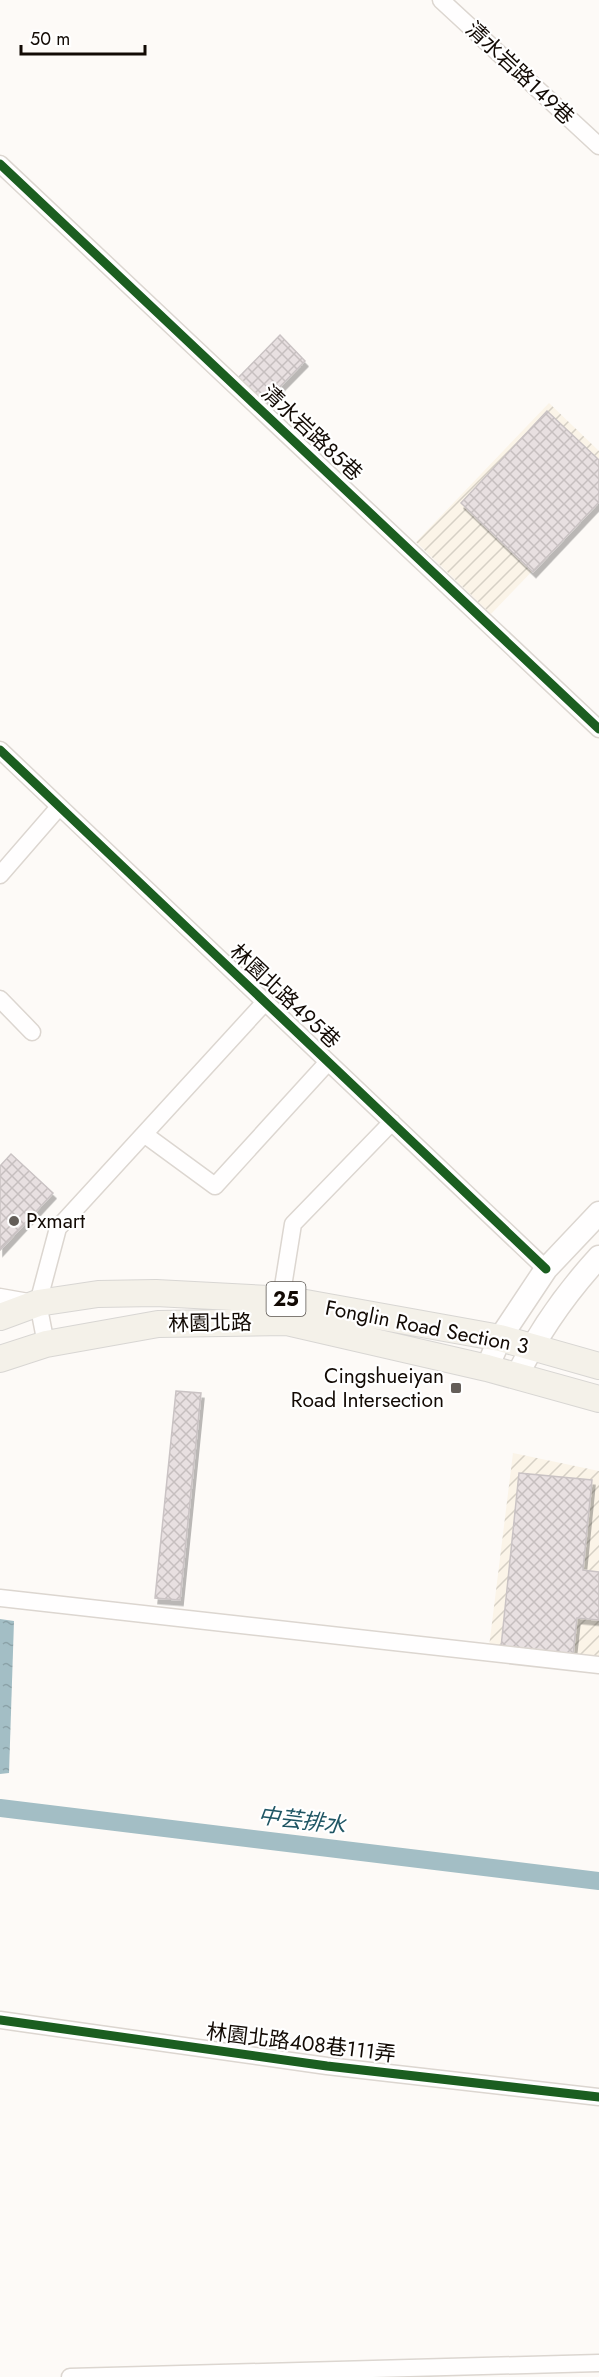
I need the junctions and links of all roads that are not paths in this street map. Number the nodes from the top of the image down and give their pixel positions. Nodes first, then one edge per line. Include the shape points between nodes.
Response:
1 (441, 0) edge
2 (599, 146) edge
3 (0, 164) edge
4 (599, 729) edge
5 (0, 750) edge
6 (59, 807) junction
7 (0, 875) edge
8 (0, 999) edge
9 (265, 1002) junction
10 (32, 1032) dead end
11 (328, 1062) junction
12 (392, 1122) junction
13 (144, 1134) junction
14 (599, 1213) edge
15 (599, 1257) edge
16 (546, 1269) junction
17 (0, 1297) edge
18 (281, 1299) junction
19 (38, 1303) junction
20 (0, 1317) edge
21 (500, 1338) junction
22 (46, 1344) junction
23 (531, 1347) junction
24 (0, 1359) edge
25 (599, 1366) edge
26 (487, 1368) junction
27 (517, 1376) junction
28 (599, 1399) edge
29 (0, 1598) edge
30 (599, 1665) edge
31 (0, 2020) edge
32 (599, 2097) edge
33 (599, 2363) edge
34 (70, 2377) edge

1 - 2 street, 清水岩路149巷
3 - 4 street, 清水岩路85巷
5 - 6 street, 林園北路495巷
6 - 7 street
6 - 9 street, 林園北路495巷
8 - 10 street
9 - 11 street, 林園北路495巷
9 - 13 street, 林園北路495巷
11 - 12 street, 林園北路495巷
11 - 13 street via 215,1186
12 - 16 street, 林園北路495巷
12 - 18 street via 293,1224
13 - 19 street, 林園北路495巷 via 58,1228
14 - 16 street
15 - 23 street via 570,1287
16 - 21 street
17 - 19 street
18 - 19 main road, Fonglin Road Section 3 / 25 via 145,1293 98,1294
18 - 21 main road, Fonglin Road Section 3 / 25
19 - 20 main road, 25
19 - 22 street
21 - 23 main road, Fonglin Road Section 3 / 25
21 - 26 street
22 - 24 main road, 25
22 - 26 main road, 林園北路 / 25 via 158,1324 287,1322
23 - 25 main road, Fonglin Road Section 3 / 25
23 - 27 street
26 - 27 main road, Fonglin Road Section 3 / 25
27 - 28 main road, Fonglin Road Section 3 / 25
29 - 30 street
31 - 32 street, 林園北路408巷111弄 via 327,2066
33 - 34 street

